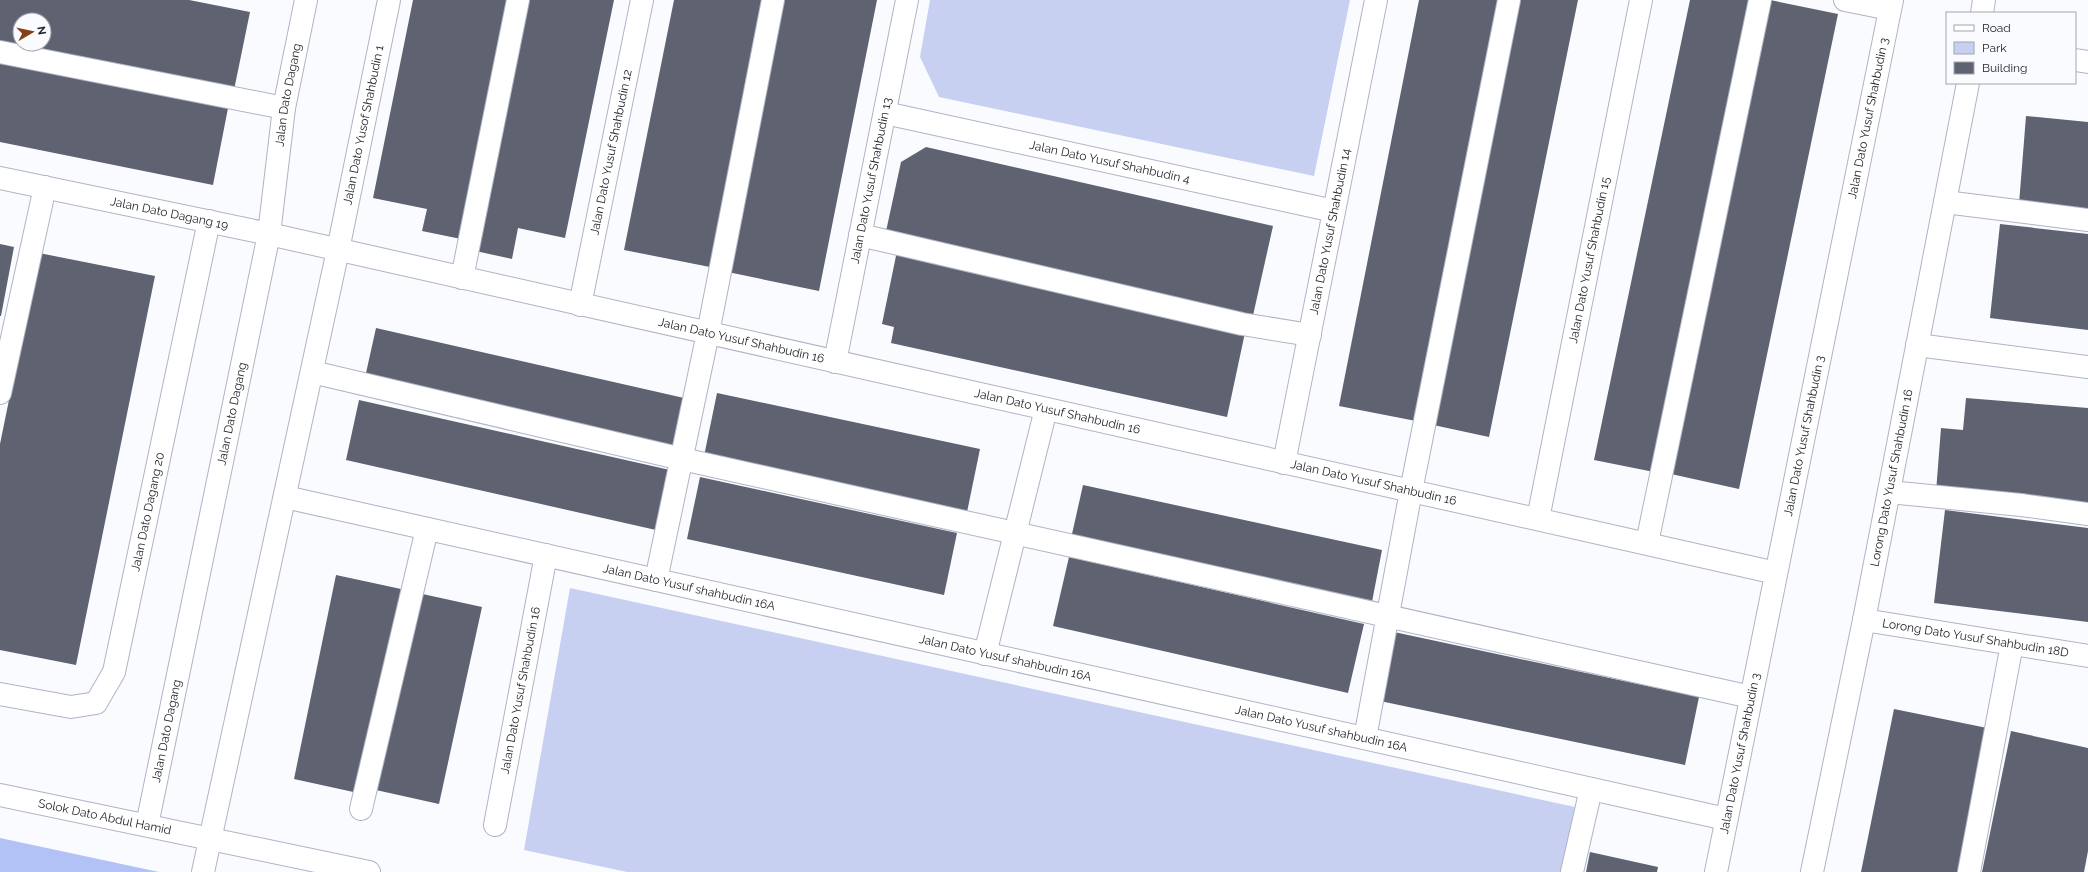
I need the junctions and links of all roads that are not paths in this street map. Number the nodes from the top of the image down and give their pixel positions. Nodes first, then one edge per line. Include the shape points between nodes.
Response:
1 (306, 0) edge
2 (389, 0) edge
3 (518, 0) edge
4 (642, 0) edge
5 (773, 0) edge
6 (907, 0) edge
7 (1376, 0) edge
8 (1509, 0) edge
9 (1641, 0) edge
10 (1760, 0) edge
11 (1845, 0) edge
12 (1984, 0) edge
13 (1891, 5) edge
14 (1982, 12) edge
15 (0, 52) edge
16 (2076, 60) edge
17 (2088, 62) edge
18 (1968, 84) edge
19 (284, 108) junction
20 (885, 112) junction
21 (0, 178) edge
22 (45, 187) junction
23 (1945, 202) junction
24 (1334, 211) junction
25 (2088, 220) edge
26 (209, 221) junction
27 (269, 234) junction
28 (860, 236) junction
29 (338, 250) junction
30 (462, 278) junction
31 (580, 305) junction
32 (708, 334) junction
33 (1310, 335) junction
34 (1917, 345) junction
35 (835, 362) junction
36 (2088, 367) edge
37 (312, 372) junction
38 (0, 393) edge
39 (1046, 409) junction
40 (682, 459) junction
41 (1284, 462) junction
42 (1411, 491) junction
43 (1889, 492) junction
44 (285, 497) junction
45 (2088, 514) edge
46 (1538, 519) junction
47 (427, 529) junction
48 (1015, 534) junction
49 (1647, 544) junction
50 (546, 555) junction
51 (1776, 573) junction
52 (656, 580) junction
53 (1388, 616) junction
54 (1864, 620) junction
55 (2012, 644) junction
56 (985, 654) junction
57 (2088, 656) edge
58 (0, 694) edge
59 (1751, 697) junction
60 (1365, 738) junction
61 (1591, 789) junction
62 (0, 794) edge
63 (361, 808) dead end
64 (1726, 819) junction
65 (148, 825) junction
66 (495, 825) dead end
67 (210, 839) junction
68 (203, 872) edge
69 (369, 872) edge
70 (1572, 872) edge
71 (1716, 872) edge
72 (1812, 872) edge
73 (1969, 872) edge

1 - 19 street, Jalan Dato Dagang
2 - 29 street, Jalan Dato Yusof Shahbudin 1
3 - 30 street
4 - 31 street, Jalan Dato Yusuf Shahbudin 12
5 - 32 street
6 - 20 street, Jalan Dato Yusuf Shahbudin 13
7 - 24 street, Jalan Dato Yusuf Shahbudin 14
8 - 42 street
9 - 46 street, Jalan Dato Yusuf Shahbudin 15
10 - 49 street
11 - 13 street
12 - 14 street
13 - 51 street, Jalan Dato Yusuf Shahbudin 3
15 - 19 street
16 - 17 street
18 - 23 street, Lorong Dato Yusuf Shahbudin 16
19 - 27 street, Jalan Dato Dagang
20 - 24 street, Jalan Dato Yusuf Shahbudin 4
20 - 28 street, Jalan Dato Yusuf Shahbudin 13
21 - 22 street, Jalan Dato Dagang 19
22 - 26 street, Jalan Dato Dagang 19
22 - 38 street
23 - 25 street
23 - 34 street, Lorong Dato Yusuf Shahbudin 16
24 - 33 street, Jalan Dato Yusuf Shahbudin 14
26 - 27 street, Jalan Dato Dagang 19
26 - 58 street, Jalan Dato Dagang 20 via 114,672 96,703 71,707
27 - 29 street, Jalan Dato Dagang 19
27 - 65 street, Jalan Dato Dagang
28 - 33 street via 1242,324
28 - 35 street, Jalan Dato Yusuf Shahbudin 13
29 - 30 street, Jalan Dato Yusuf Shahbudin 16
29 - 37 street, Jalan Dato Yusof Shahbudin 1
30 - 31 street, Jalan Dato Yusuf Shahbudin 16
31 - 32 street, Jalan Dato Yusuf Shahbudin 16
32 - 35 street, Jalan Dato Yusuf Shahbudin 16
32 - 40 street
33 - 41 street, Jalan Dato Yusuf Shahbudin 14
34 - 36 street
34 - 43 street, Lorong Dato Yusuf Shahbudin 16
35 - 39 street, Jalan Dato Yusuf Shahbudin 16
37 - 40 street
37 - 44 street, Jalan Dato Yusof Shahbudin 1
39 - 41 street, Jalan Dato Yusuf Shahbudin 16
39 - 48 street
40 - 48 street
40 - 52 street
41 - 42 street, Jalan Dato Yusuf Shahbudin 16
42 - 46 street, Jalan Dato Yusuf Shahbudin 16
42 - 53 street
43 - 45 street
43 - 54 street, Lorong Dato Yusuf Shahbudin 16
44 - 47 street, Jalan Dato Yusuf shahbudin 16A
44 - 67 street, Jalan Dato Yusof Shahbudin 1
46 - 49 street, Jalan Dato Yusuf Shahbudin 16
47 - 50 street, Jalan Dato Yusuf shahbudin 16A
47 - 63 street
48 - 53 street
48 - 56 street
49 - 51 street, Jalan Dato Yusuf Shahbudin 16
50 - 52 street, Jalan Dato Yusuf shahbudin 16A
50 - 66 street, Jalan Dato Yusuf Shahbudin 16
51 - 59 street, Jalan Dato Yusuf Shahbudin 3
52 - 56 street, Jalan Dato Yusuf shahbudin 16A
53 - 59 street
53 - 60 street
54 - 55 street, Lorong Dato Yusuf Shahbudin 18D
54 - 72 street, Lorong Dato Yusuf Shahbudin 16
55 - 57 street, Lorong Dato Yusuf Shahbudin 18D
55 - 73 street
56 - 60 street, Jalan Dato Yusuf shahbudin 16A
59 - 64 street, Jalan Dato Yusuf Shahbudin 3
60 - 61 street, Jalan Dato Yusuf shahbudin 16A
61 - 64 street, Jalan Dato Yusuf shahbudin 16A
61 - 70 street
62 - 65 street, Solok Dato Abdul Hamid
64 - 71 street, Jalan Dato Yusuf Shahbudin 3
65 - 67 street, Solok Dato Abdul Hamid
67 - 68 street, Jalan Dato Yusof Shahbudin 1
67 - 69 street, Solok Dato Abdul Hamid

